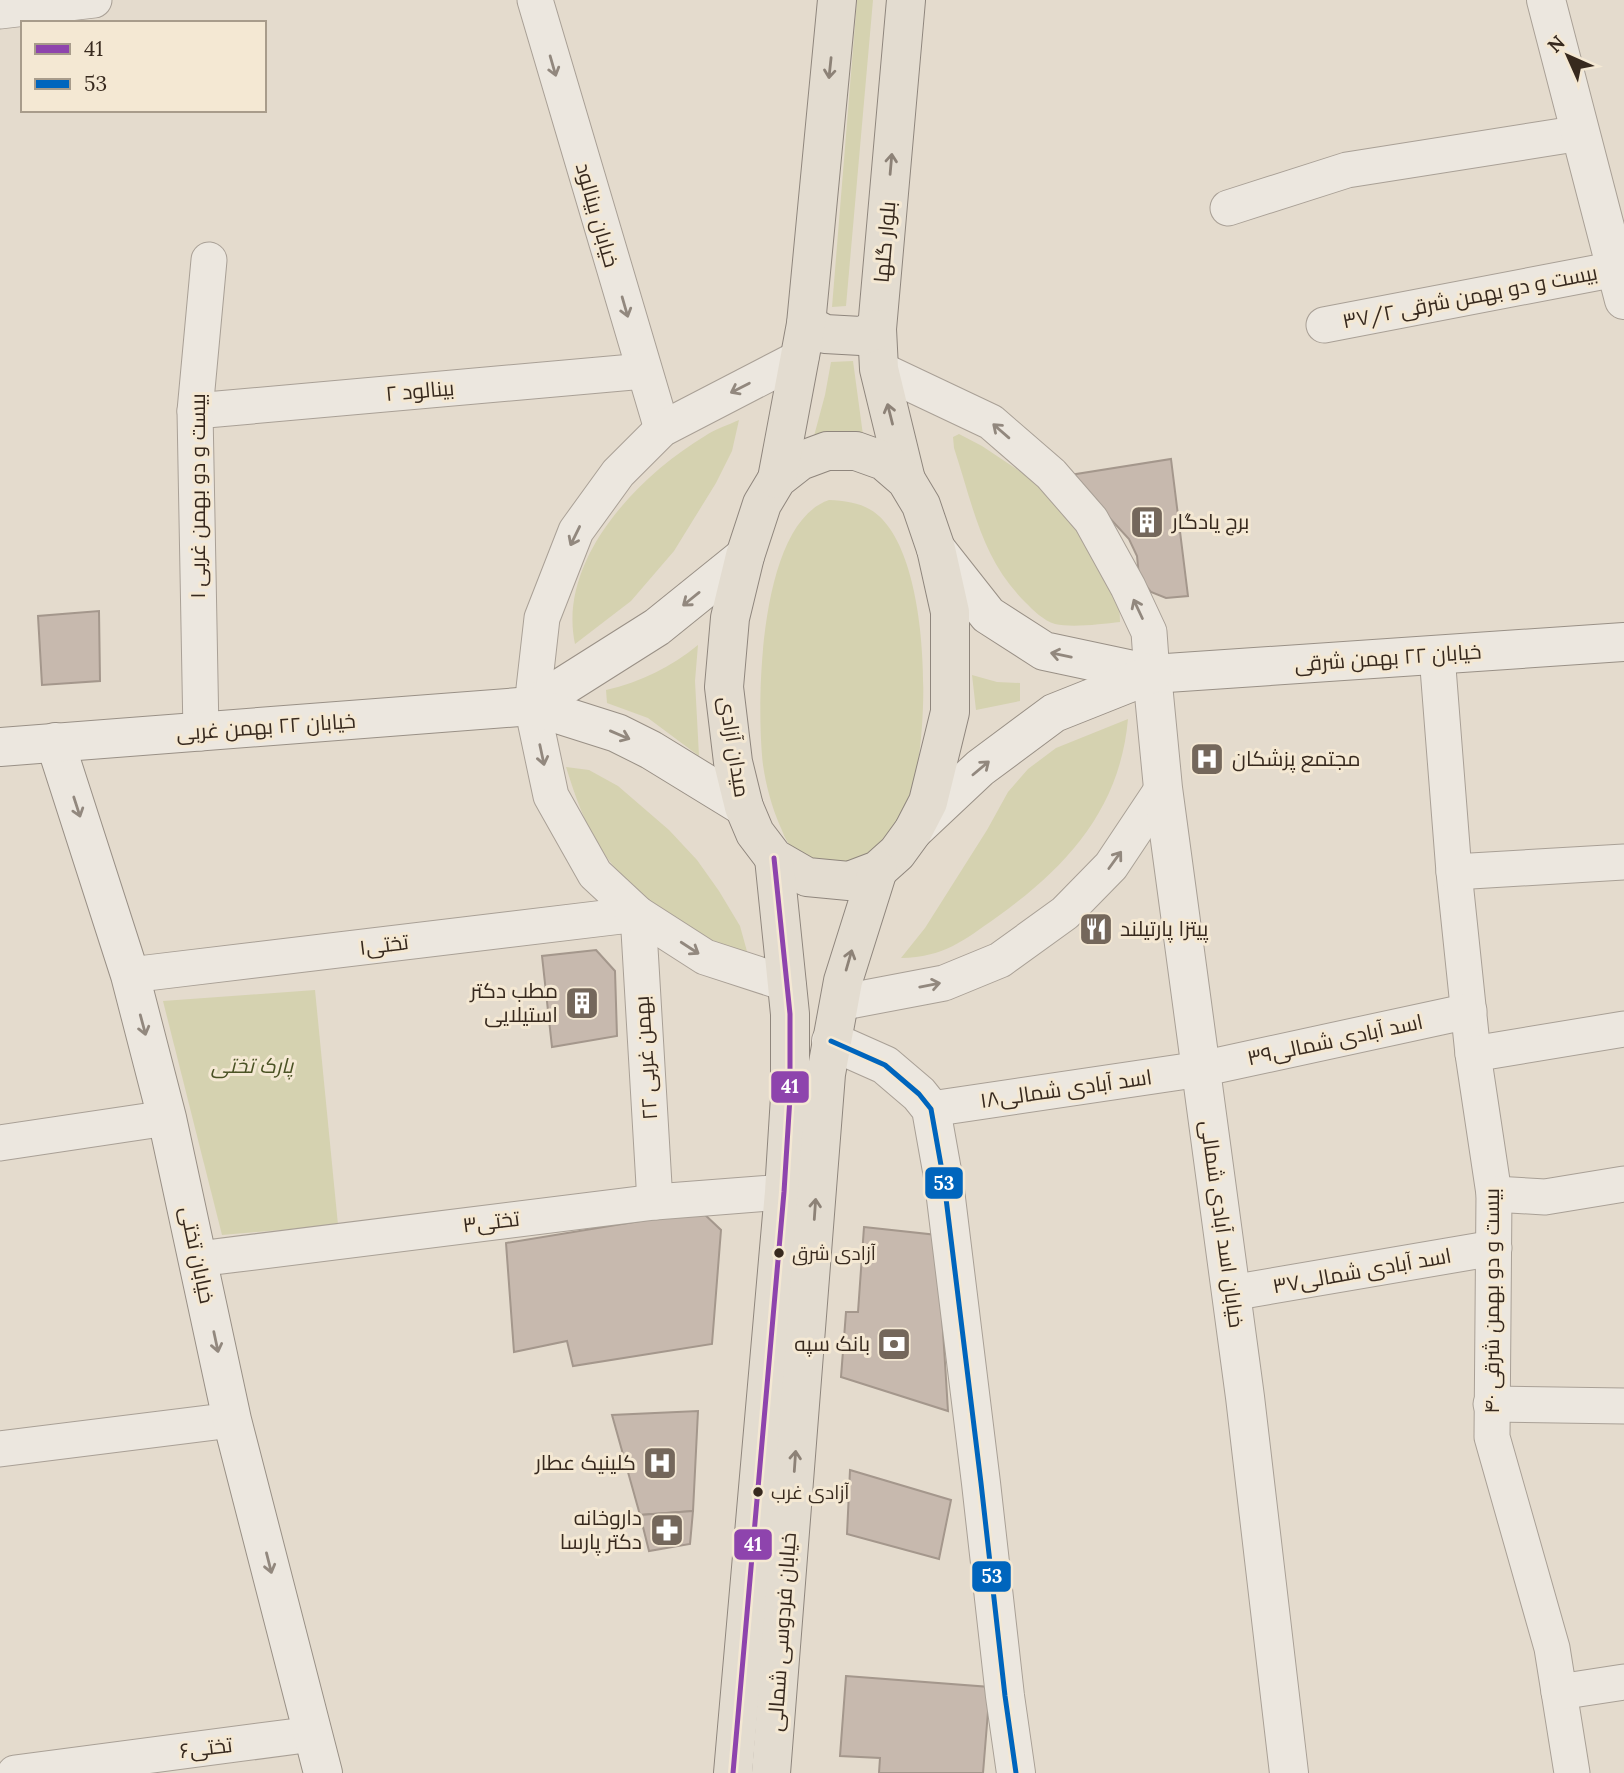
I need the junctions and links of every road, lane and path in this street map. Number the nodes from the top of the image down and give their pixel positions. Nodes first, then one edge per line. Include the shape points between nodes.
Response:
1 (94, 0) edge
2 (536, 0) edge
3 (837, 0) edge
4 (906, 0) edge
5 (1546, 0) edge
6 (0, 11) edge
7 (1581, 133) junction
8 (1228, 208) dead end
9 (209, 260) dead end
10 (1620, 284) edge
11 (1324, 325) dead end
12 (877, 329) junction
13 (803, 341) junction
14 (879, 369) junction
15 (644, 371) junction
16 (195, 411) junction
17 (662, 429) junction
18 (777, 479) junction
19 (906, 480) junction
20 (936, 549) junction
21 (744, 556) junction
22 (1624, 642) edge
23 (1437, 655) junction
24 (1152, 674) junction
25 (532, 706) junction
26 (201, 733) junction
27 (55, 743) junction
28 (0, 747) edge
29 (1163, 788) junction
30 (744, 807) junction
31 (913, 831) junction
32 (774, 858) junction
33 (1624, 862) edge
34 (878, 870) junction
35 (1454, 873) junction
36 (638, 914) junction
37 (130, 975) junction
38 (788, 984) junction
39 (839, 1003) junction
40 (1469, 1011) junction
41 (1624, 1029) edge
42 (831, 1041) junction
43 (1473, 1054) junction
44 (1201, 1069) junction
45 (931, 1109) junction
46 (167, 1118) junction
47 (0, 1143) edge
48 (1624, 1184) edge
49 (784, 1192) junction
50 (1494, 1194) junction
51 (655, 1202) junction
52 (1494, 1248) junction
53 (198, 1259) junction
54 (1231, 1293) junction
55 (1491, 1404) junction
56 (1624, 1406) edge
57 (232, 1420) junction
58 (15, 1447) edge
59 (1624, 1682) edge
60 (1559, 1692) junction
61 (313, 1734) junction
62 (15, 1773) edge
63 (323, 1773) edge
64 (733, 1773) edge
65 (771, 1773) edge
66 (1016, 1773) edge
67 (1289, 1773) edge
68 (1572, 1773) edge

1 - 6 street
2 -> 15 street, خیابان بینالود
3 -> 13 main road
12 -> 4 main road, بلوار گلها
5 - 7 main road
7 - 8 street via 1347,170
7 - 10 main road
9 - 16 street, بیست و دو بهمن غربی ۱
10 - 11 street, بیست و دو بهمن شرقی ۳۷/۲
12 - 13 main road via 861,336 825,334
12 - 14 main road, بلوار گلها
13 -> 17 street
13 - 18 main road
19 -> 14 main road, بلوار گلها
24 -> 14 street via 1150,632 1128,587 1091,520 1051,474 991,422
15 - 16 street, بینالود ۲
15 - 17 street, خیابان بینالود
16 - 26 street, بیست و دو بهمن غربی ۱
17 -> 25 street via 618,473 576,531 542,618
18 - 19 main road, میدان آزادی via 800,461 827,451 856,451 884,461
18 - 21 main road, میدان آزادی via 762,504
19 - 20 main road, میدان آزادی via 921,505
24 -> 20 main road, خیابان ۲۲ بهمن شرقی via 1044,651 988,615
20 - 31 main road, میدان آزادی via 950,612 950,712 928,802
21 -> 25 main road, خیابان ۲۲ بهمن غربی via 657,627
21 - 30 main road, میدان آزادی via 730,618 724,687
22 - 23 main road, خیابان ۲۲ بهمن شرقی
23 - 24 main road, خیابان ۲۲ بهمن شرقی
23 - 35 street, بیست و دو بهمن شرقی ۴۰
24 - 29 main road, خیابان اسد آبادی شمالی
31 -> 24 main road, خیابان ۲۲ بهمن شرقی via 980,768 1054,713
25 - 26 main road, خیابان ۲۲ بهمن غربی
25 -> 30 main road, خیابان ۲۲ بهمن غربی via 617,733
25 -> 36 street via 551,796 595,874
26 - 27 main road, خیابان ۲۲ بهمن غربی
27 - 28 main road, خیابان ۲۲ بهمن غربی
27 -> 37 main road, خیابان تختی
39 -> 29 street via 944,983 1000,960 1065,913 1111,866
29 - 44 main road, خیابان اسد آبادی شمالی
30 - 32 main road, میدان آزادی via 755,833
31 - 34 main road, میدان آزادی
32 - 34 main road, میدان آزادی via 807,877 849,881
32 - 38 main road, خیابان فردوسی شمالی
33 - 35 street
39 -> 34 main road, خیابان فردوسی شمالی
35 - 40 street, بیست و دو بهمن شرقی ۴۰
36 - 37 street, تختی۱
36 -> 38 street via 705,957
36 - 51 street, ۲۲ بهمن غربی
37 -> 46 main road, خیابان تختی
38 - 49 main road, خیابان فردوسی شمالی via 790,1097
39 - 42 main road, خیابان فردوسی شمالی
40 - 43 street, بیست و دو بهمن شرقی ۴۰
40 - 44 street, اسد آبادی شمالی۳۹
41 - 43 street
42 - 45 main road via 885,1065
65 -> 42 main road, خیابان فردوسی شمالی
43 - 50 street, بیست و دو بهمن شرقی ۴۰
44 - 45 street, اسد آبادی شمالی۱۸
44 - 54 main road, خیابان اسد آبادی شمالی
45 - 66 main road via 944,1182
46 - 47 street
46 - 53 main road, خیابان تختی
48 - 50 street via 1545,1197
49 - 51 street, تختی۳
49 - 64 main road, خیابان فردوسی شمالی
50 - 52 street, بیست و دو بهمن شرقی ۴۰
51 - 53 street, تختی۳
52 - 54 street, اسد آبادی شمالی۳۷
52 - 55 street, بیست و دو بهمن شرقی ۴۰
53 -> 57 main road, خیابان تختی
54 - 67 main road, خیابان اسد آبادی شمالی
55 - 56 street
55 - 60 street, بیست و دو بهمن شرقی ۴۰ via 1492,1437 1552,1648
57 - 58 street
57 -> 61 main road, خیابان تختی
59 - 60 street
60 - 68 street, بیست و دو بهمن شرقی ۴۰
61 - 62 street, تختی۶
61 - 63 main road, خیابان تختی

